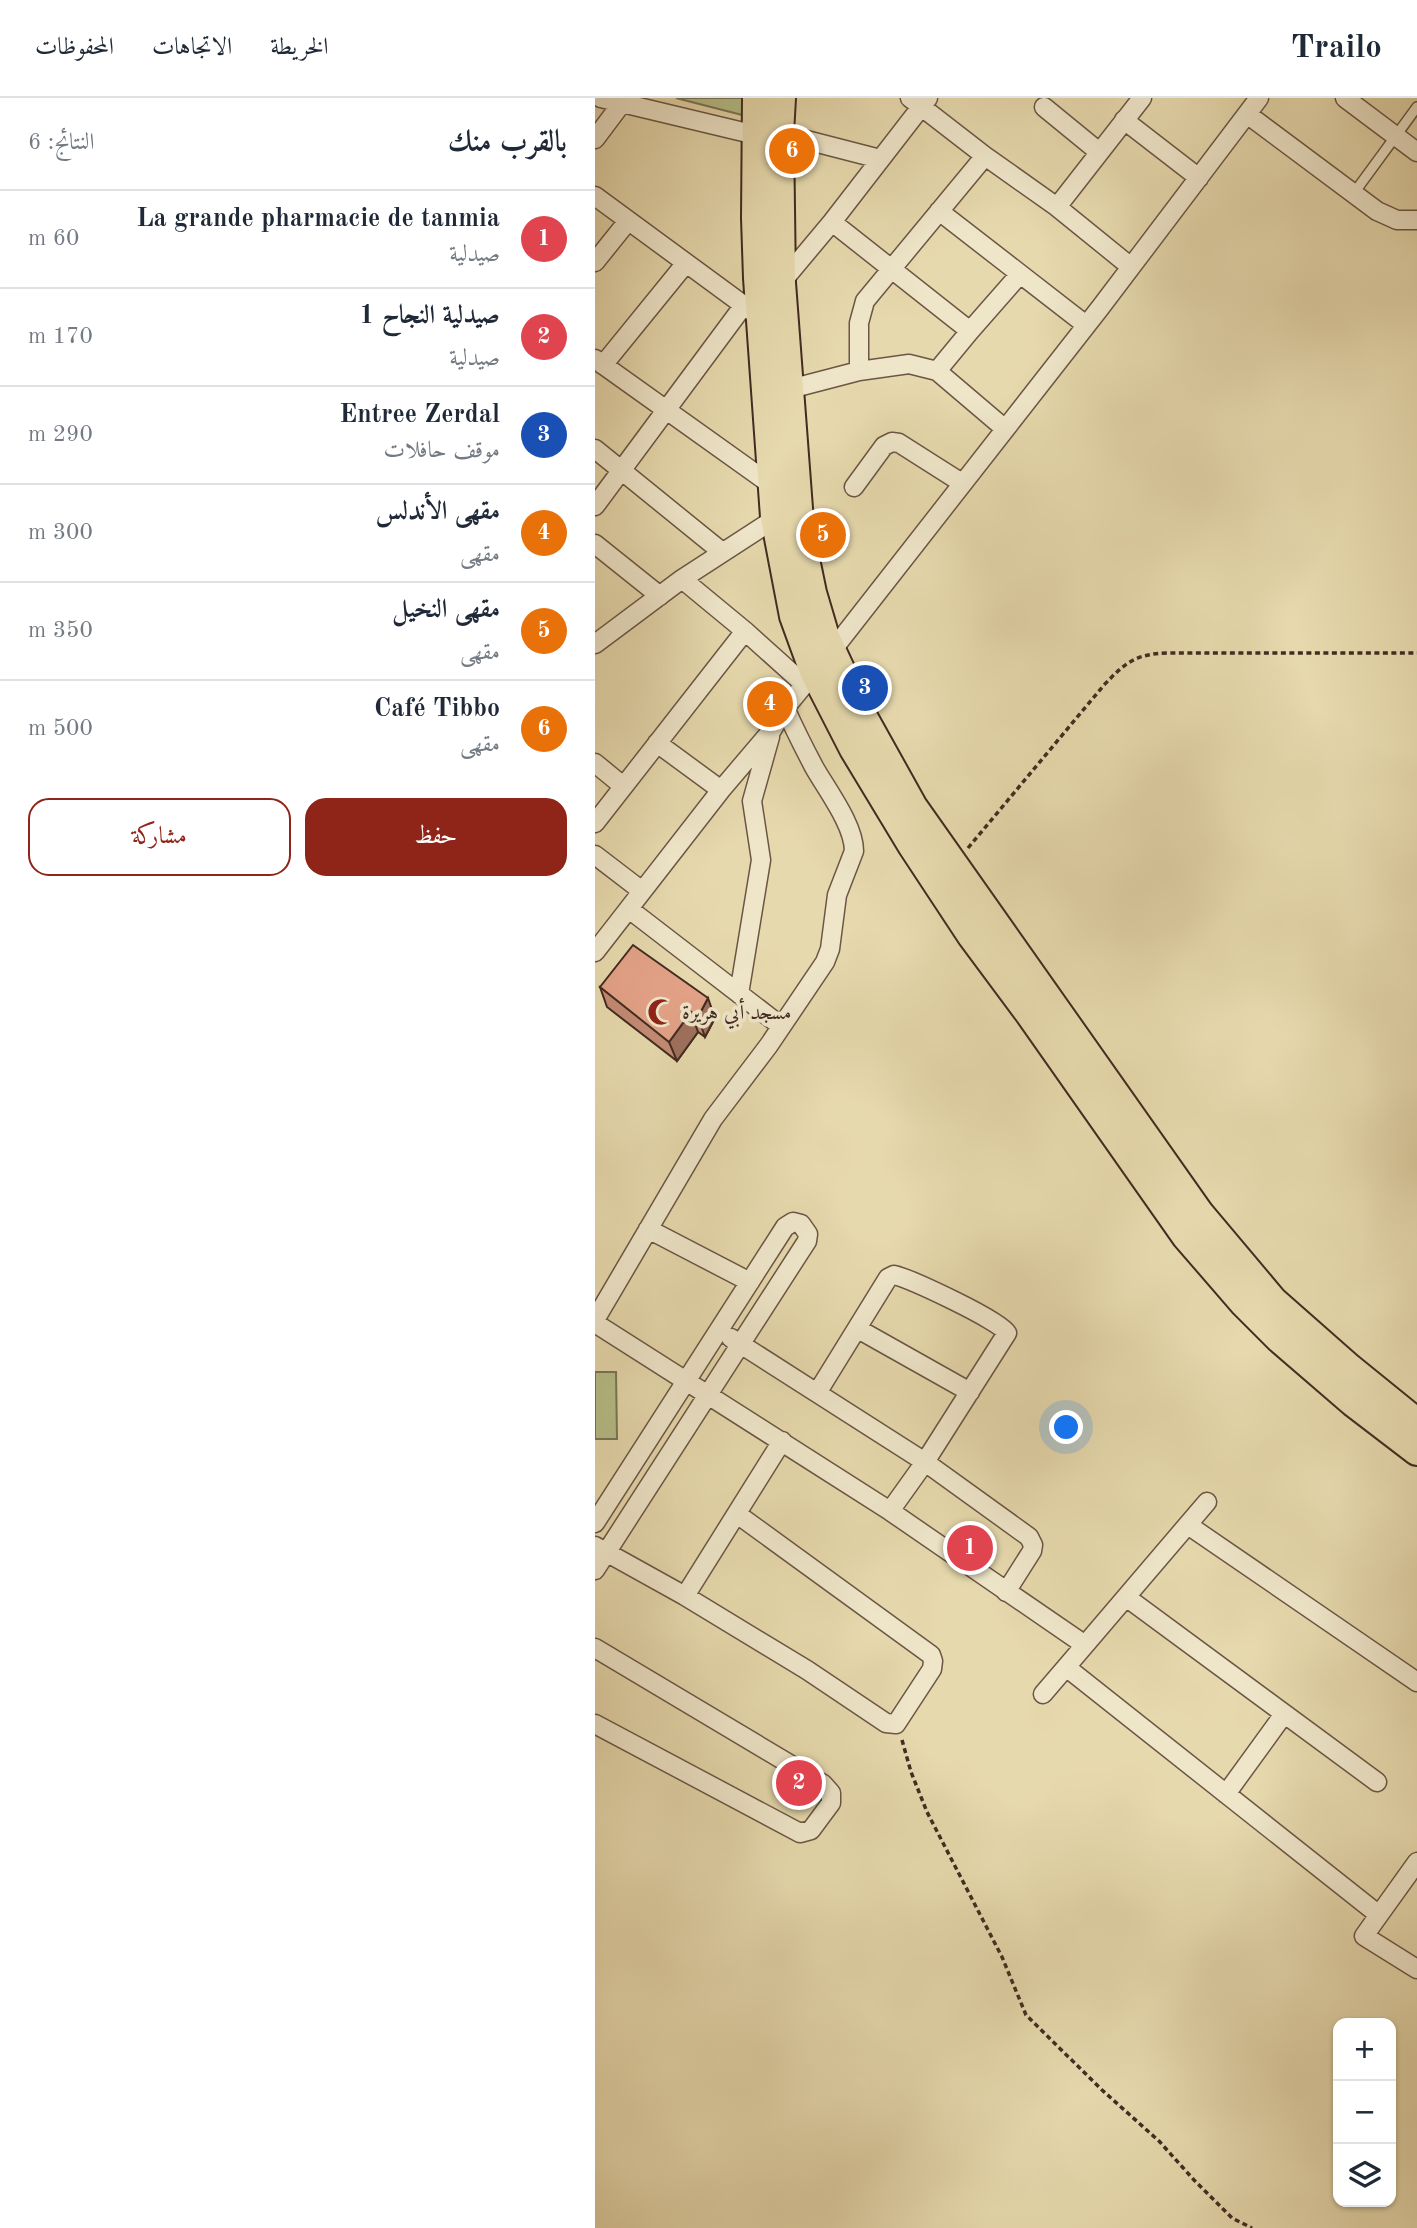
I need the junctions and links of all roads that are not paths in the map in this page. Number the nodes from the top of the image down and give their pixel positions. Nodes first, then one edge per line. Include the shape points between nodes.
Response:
1 (601, 98) edge
2 (757, 98) edge
3 (781, 98) edge
4 (1142, 98) edge
5 (1259, 98) edge
6 (1345, 98) edge
7 (920, 101) edge
8 (1042, 101) edge
9 (622, 103) junction
10 (1417, 107) edge
11 (1247, 114) junction
12 (1124, 120) junction
13 (767, 134) junction
14 (1395, 137) junction
15 (595, 139) edge
16 (1099, 152) junction
17 (1417, 152) edge
18 (985, 156) junction
19 (880, 159) junction
20 (1199, 178) junction
21 (1354, 193) junction
22 (595, 196) edge
23 (1056, 207) junction
24 (939, 211) junction
25 (1417, 220) edge
26 (628, 221) junction
27 (832, 222) junction
28 (595, 262) edge
29 (686, 263) junction
30 (1131, 267) junction
31 (891, 270) junction
32 (1020, 274) junction
33 (781, 283) junction
34 (752, 311) junction
35 (1086, 325) junction
36 (969, 331) junction
37 (599, 362) edge
38 (859, 370) junction
39 (937, 371) junction
40 (790, 389) junction
41 (666, 411) junction
42 (1005, 428) junction
43 (595, 449) edge
44 (622, 471) junction
45 (962, 483) junction
46 (773, 486) junction
47 (854, 487) dead end
48 (595, 506) edge
49 (786, 512) junction
50 (595, 544) edge
51 (722, 552) junction
52 (682, 579) junction
53 (660, 596) junction
54 (745, 631) junction
55 (595, 643) edge
56 (816, 669) junction
57 (785, 708) junction
58 (772, 730) junction
59 (657, 743) junction
60 (595, 763) edge
61 (623, 786) junction
62 (721, 790) junction
63 (595, 823) edge
64 (595, 855) edge
65 (642, 891) junction
66 (629, 908) junction
67 (596, 950) edge
68 (739, 994) junction
69 (781, 1026) junction
70 (648, 1229) junction
71 (750, 1282) junction
72 (595, 1322) edge
73 (858, 1329) junction
74 (719, 1331) junction
75 (740, 1343) junction
76 (687, 1382) junction
77 (970, 1392) junction
78 (817, 1393) junction
79 (708, 1395) junction
80 (1417, 1423) edge
81 (782, 1441) junction
82 (1417, 1451) edge
83 (925, 1462) junction
84 (1207, 1502) dead end
85 (890, 1511) junction
86 (737, 1514) junction
87 (595, 1523) edge
88 (1188, 1525) junction
89 (601, 1550) edge
90 (595, 1570) edge
91 (1006, 1592) junction
92 (685, 1596) junction
93 (1126, 1597) junction
94 (1085, 1645) junction
95 (595, 1648) edge
96 (1066, 1667) junction
97 (1417, 1682) edge
98 (1043, 1694) dead end
99 (1284, 1714) junction
100 (595, 1724) edge
101 (1377, 1782) dead end
102 (1226, 1794) junction
103 (1417, 1862) edge
104 (1379, 1915) junction
105 (1417, 1969) edge

1 - 9 street
2 - 13 highway
3 - 13 highway
4 - 12 street
5 - 11 street
6 - 14 street
7 - 18 street
7 - 19 street
8 - 16 street
9 - 13 street
9 - 15 street
10 - 14 lane
11 - 20 street
11 - 21 street
12 - 16 street
12 - 20 street
13 - 19 street
13 - 33 highway
13 - 34 highway via 756,218
14 - 17 street
14 - 21 lane
16 - 23 street
18 - 23 street
18 - 24 street
19 - 27 street
20 - 30 street
21 - 25 street via 1386,216
22 - 26 street
23 - 30 street
24 - 31 street
24 - 32 street
26 - 28 street
26 - 29 street
27 - 31 street
27 - 33 street
29 - 34 street
29 - 37 street
30 - 35 street
31 - 36 street
31 - 38 street via 862,307
32 - 35 street
32 - 36 street
33 - 40 highway
34 - 41 street
34 - 46 highway
35 - 42 street
36 - 39 street
37 - 41 street
38 - 39 street via 909,364
38 - 40 street
39 - 42 street
40 - 49 highway
41 - 44 street
41 - 46 street
42 - 45 street
43 - 44 street
44 - 48 street
44 - 51 street
45 - 47 street via 892,442 884,446
45 - 56 street
46 - 49 highway
49 - 51 street
49 - 56 highway via 795,616
50 - 53 street
51 - 52 street
52 - 53 street
52 - 54 street
53 - 55 street
54 - 56 street
54 - 59 street
56 - 57 street
56 - 80 highway via 882,754 913,807 1199,1213 1249,1275 1300,1326
56 - 82 highway via 860,761 912,845 1186,1236 1280,1339
57 - 58 street
57 - 69 street via 850,829 854,851 837,895 825,961
58 - 62 street
58 - 68 street via 752,801 761,860
59 - 61 street
59 - 62 street
60 - 61 street
61 - 63 street
62 - 65 street
64 - 65 street
65 - 66 street
66 - 67 street
66 - 68 street
68 - 69 street
69 - 70 street via 713,1119
70 - 71 street
70 - 72 street
71 - 74 street
71 - 75 street via 787,1224 805,1227 807,1241
72 - 76 street
73 - 77 street
73 - 77 street via 894,1275 1001,1325 1007,1335
73 - 78 street
74 - 75 street
74 - 76 street
75 - 78 street
75 - 79 street
76 - 79 street
76 - 87 street
77 - 83 street
78 - 83 street
79 - 81 street
79 - 89 street
81 - 85 street
81 - 86 street
83 - 85 street
83 - 91 street via 1032,1542 1032,1551
84 - 88 street
85 - 91 street
86 - 92 street
86 - 92 street via 931,1655 932,1669 901,1720 887,1723
88 - 93 street
88 - 97 street
89 - 90 street
89 - 92 street
91 - 94 street
93 - 94 street
93 - 99 street
94 - 96 street
95 - 100 street via 823,1784 831,1793 831,1803 811,1830 800,1833
96 - 98 street
96 - 102 street
99 - 101 street
99 - 102 street
102 - 104 street
103 - 104 street
104 - 105 street via 1364,1936

